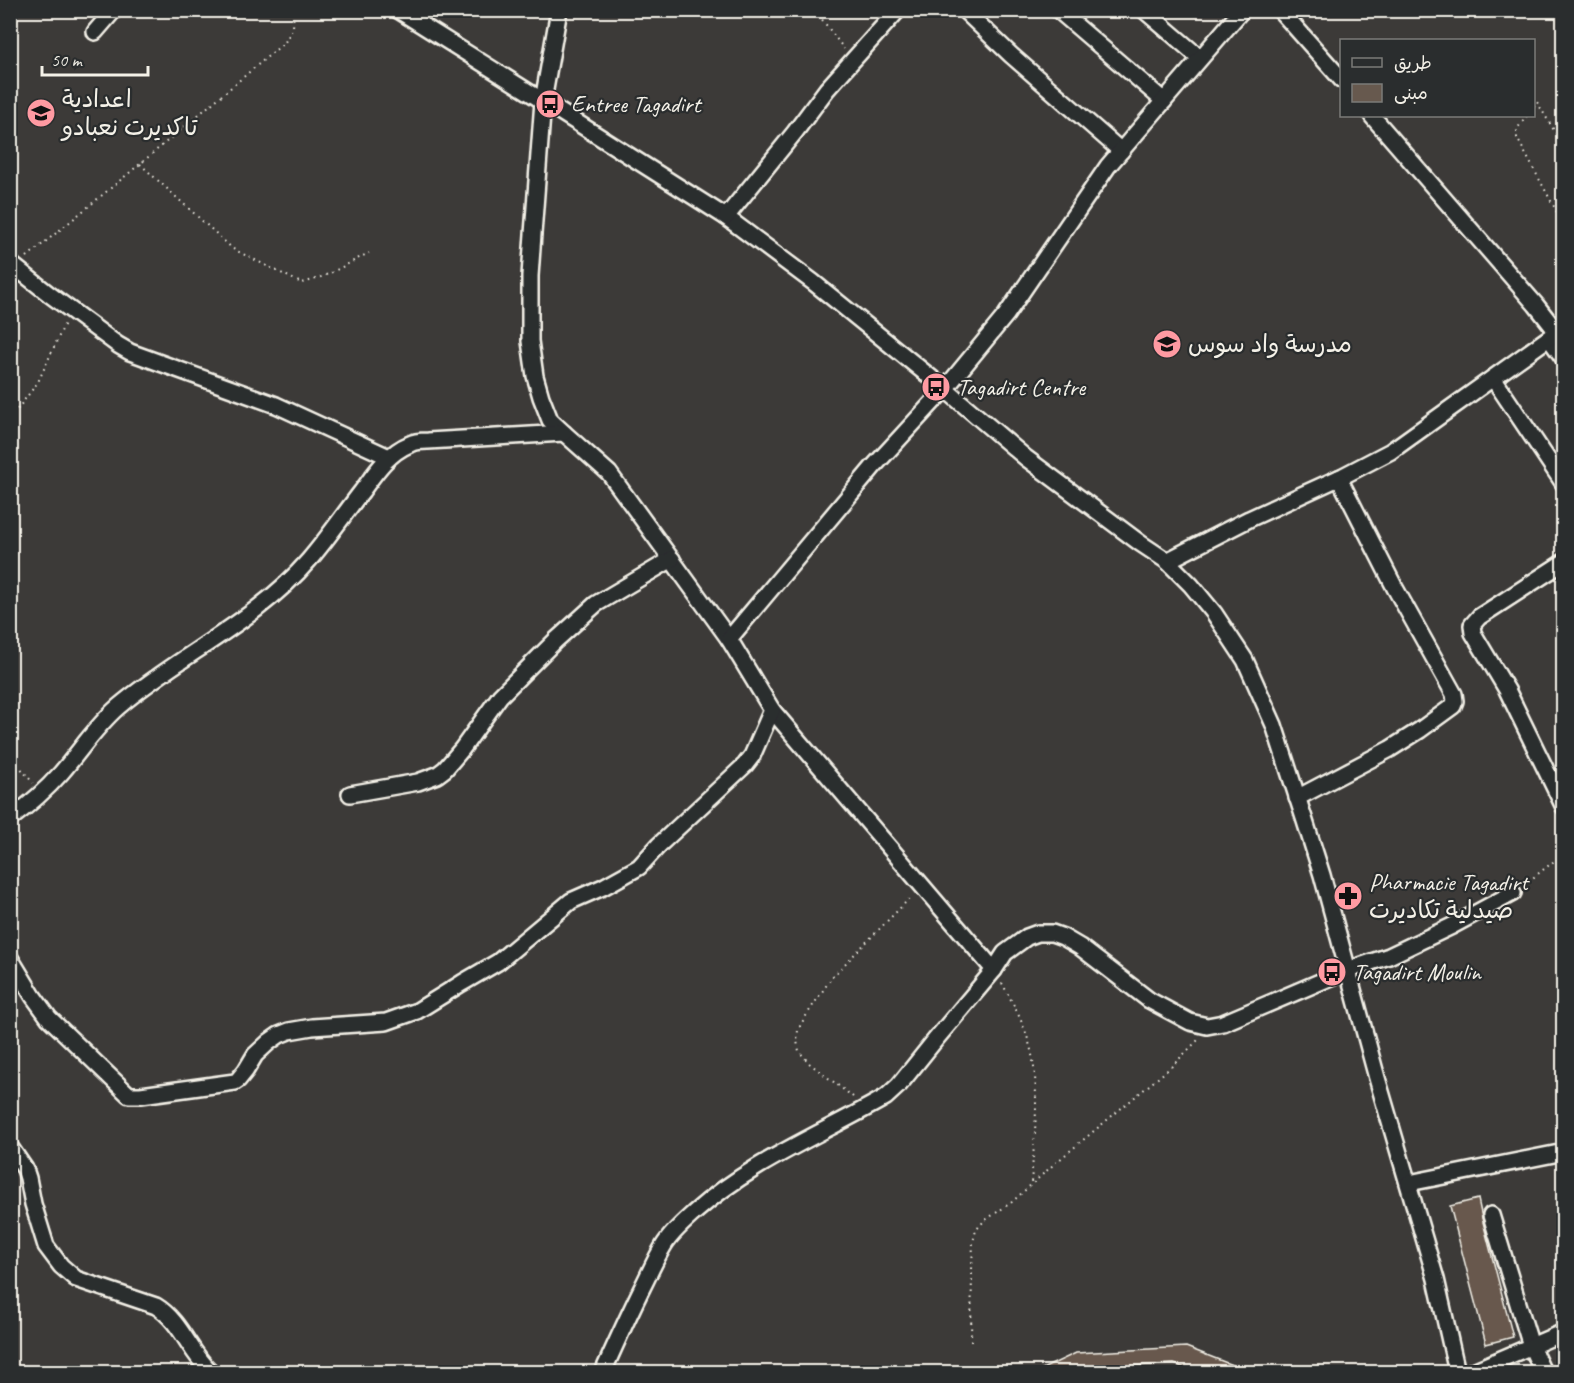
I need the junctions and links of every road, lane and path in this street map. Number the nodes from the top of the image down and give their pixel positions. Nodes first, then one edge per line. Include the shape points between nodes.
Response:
1 (114, 10) edge
2 (294, 10) edge
3 (398, 10) edge
4 (559, 10) edge
5 (814, 10) edge
6 (898, 10) edge
7 (964, 10) edge
8 (1058, 10) edge
9 (1144, 10) edge
10 (1242, 10) edge
11 (1280, 10) edge
12 (95, 32) dead end
13 (1200, 58) junction
14 (852, 61) junction
15 (1340, 79) edge
16 (543, 101) junction
17 (1164, 101) junction
18 (1535, 104) edge
19 (1373, 117) edge
20 (1526, 117) edge
21 (1563, 147) edge
22 (1121, 151) junction
23 (140, 164) junction
24 (726, 217) junction
25 (1563, 225) edge
26 (369, 253) dead end
27 (13, 264) edge
28 (70, 310) junction
29 (1549, 338) junction
30 (1563, 359) edge
31 (1493, 378) junction
32 (945, 389) junction
33 (10, 419) edge
34 (564, 433) junction
35 (389, 457) junction
36 (1561, 475) edge
37 (1339, 478) junction
38 (672, 559) junction
39 (1167, 561) junction
40 (1563, 562) edge
41 (729, 639) junction
42 (772, 710) junction
43 (10, 755) edge
44 (41, 793) junction
45 (350, 794) dead end
46 (1297, 798) junction
47 (1563, 807) edge
48 (10, 819) edge
49 (1563, 852) edge
50 (923, 885) junction
51 (1513, 893) joint
52 (10, 958) edge
53 (994, 970) junction
54 (1348, 970) junction
55 (1207, 1026) junction
56 (868, 1108) junction
57 (10, 1147) edge
58 (1563, 1152) edge
59 (1408, 1183) junction
60 (1031, 1184) junction
61 (1491, 1215) dead end
62 (1563, 1332) edge
63 (971, 1341) dead end
64 (1531, 1346) junction
65 (211, 1372) edge
66 (603, 1372) edge
67 (1457, 1372) edge
68 (1471, 1372) edge
69 (1544, 1372) edge

1 - 12 street
2 - 23 path via 293,28 285,42
3 - 16 street
4 - 16 street
5 - 14 path
6 - 14 street
7 - 22 street
8 - 17 street
9 - 13 street
10 - 13 street
11 - 15 street
13 - 17 street
14 - 24 street
16 - 24 street
16 - 34 street via 530,276 530,341 541,397 550,420
17 - 22 street
18 - 21 path via 1537,102
19 - 29 street via 1536,305 1557,332
20 - 25 path via 1516,131 1517,138
22 - 32 street via 1006,315
23 - 26 path via 233,249 301,283
23 - 27 path
24 - 32 street
27 - 28 street
28 - 33 path via 38,382
28 - 35 street via 130,352 276,405
29 - 30 street
29 - 31 street
31 - 36 street
31 - 37 street via 1391,450
32 - 39 street via 1026,458
32 - 41 street via 867,474
34 - 35 street via 411,443
34 - 38 street via 609,473
35 - 44 street via 294,577 235,625 117,708
37 - 39 street
37 - 46 street via 1455,701 1390,749
38 - 41 street
38 - 45 street via 596,603 562,634 500,696 437,776
39 - 46 street via 1214,613 1245,660 1274,725
40 - 47 street via 1479,616 1472,625
41 - 42 street
42 - 50 street
42 - 52 street via 746,765 639,867 571,901 498,962 417,1011 386,1022 289,1031 255,1055 235,1082 129,1095 49,1018
43 - 44 path
44 - 48 street
46 - 54 street
49 - 51 path
50 - 53 street
50 - 56 path via 832,977 798,1030 800,1051 809,1063
51 - 54 street via 1389,956
53 - 55 street via 1014,945 1038,933 1052,933 1080,947 1149,1000
53 - 56 street via 899,1085
53 - 60 path via 1015,1007 1031,1054 1036,1109
54 - 55 street via 1223,1023
54 - 59 street
55 - 60 path via 1171,1067
56 - 66 street via 736,1181 687,1219 664,1245
57 - 65 street via 25,1169 46,1246 60,1266 76,1279 162,1309
58 - 59 street
59 - 67 street via 1436,1279
60 - 63 path via 976,1230
61 - 64 street
62 - 64 street
64 - 68 street
64 - 69 street

